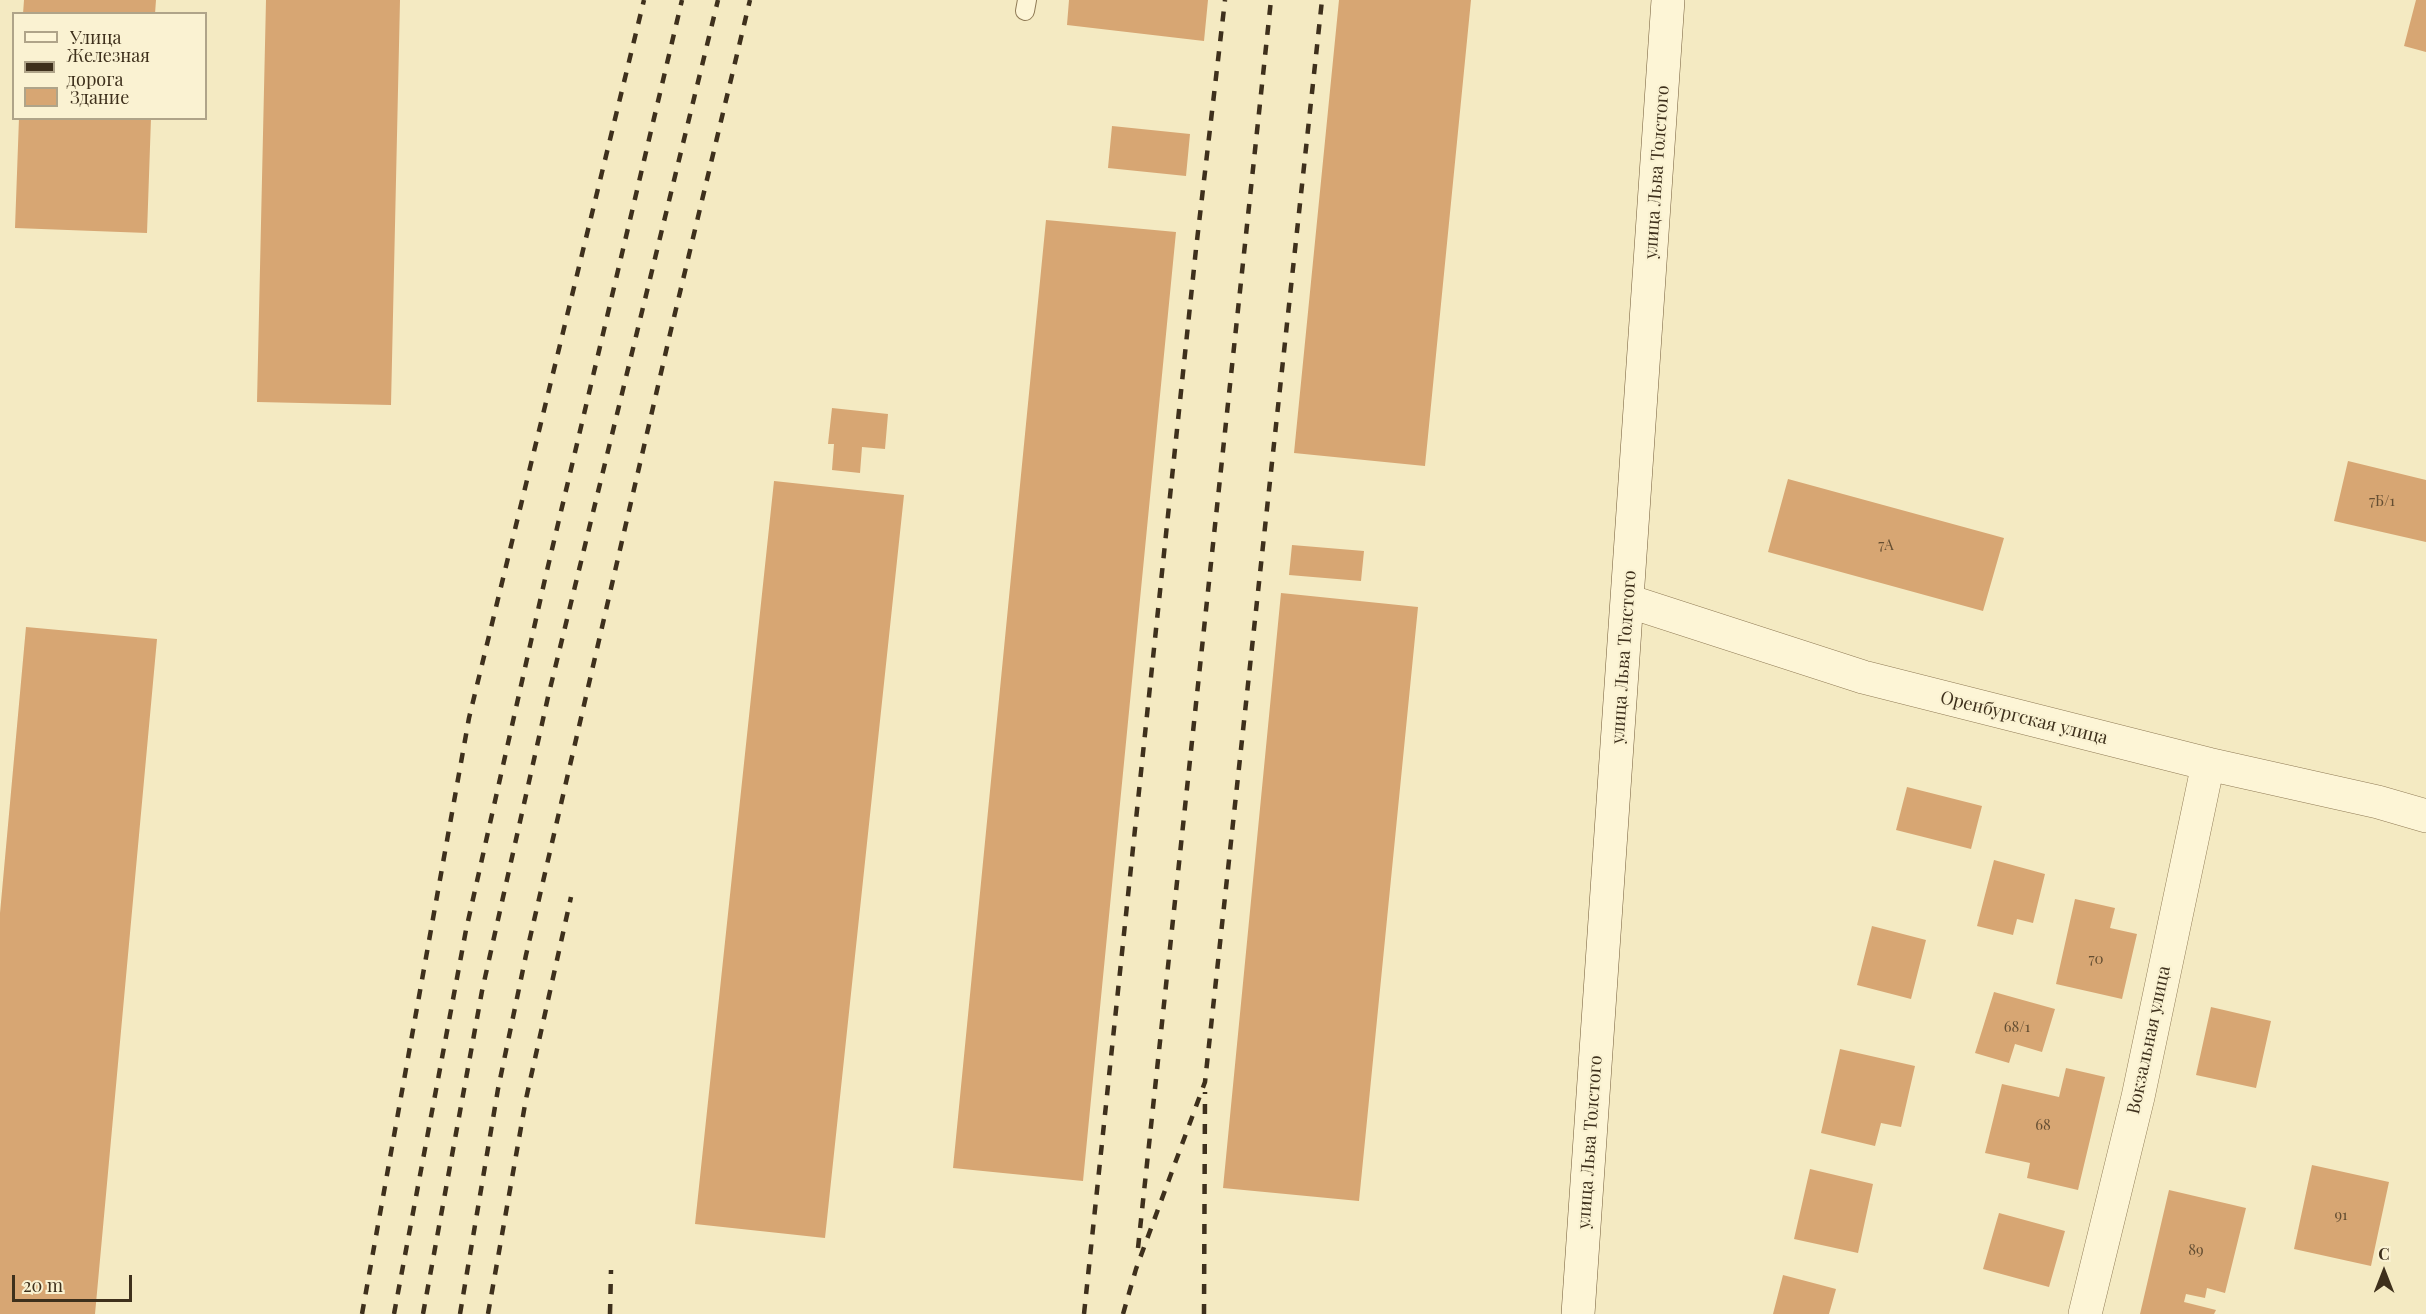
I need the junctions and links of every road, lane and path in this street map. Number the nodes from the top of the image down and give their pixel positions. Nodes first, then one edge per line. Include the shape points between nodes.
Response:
1 (1668, 0) edge
2 (1628, 601) junction
3 (2208, 764) junction
4 (2426, 816) edge
5 (1578, 1314) edge
6 (2085, 1314) edge

1 - 2 street, улица Льва Толстого
2 - 3 street, Оренбургская улица via 1863,676
2 - 5 street, улица Льва Толстого
3 - 4 street, Оренбургская улица
3 - 6 street, Вокзальная улица via 2138,1097

